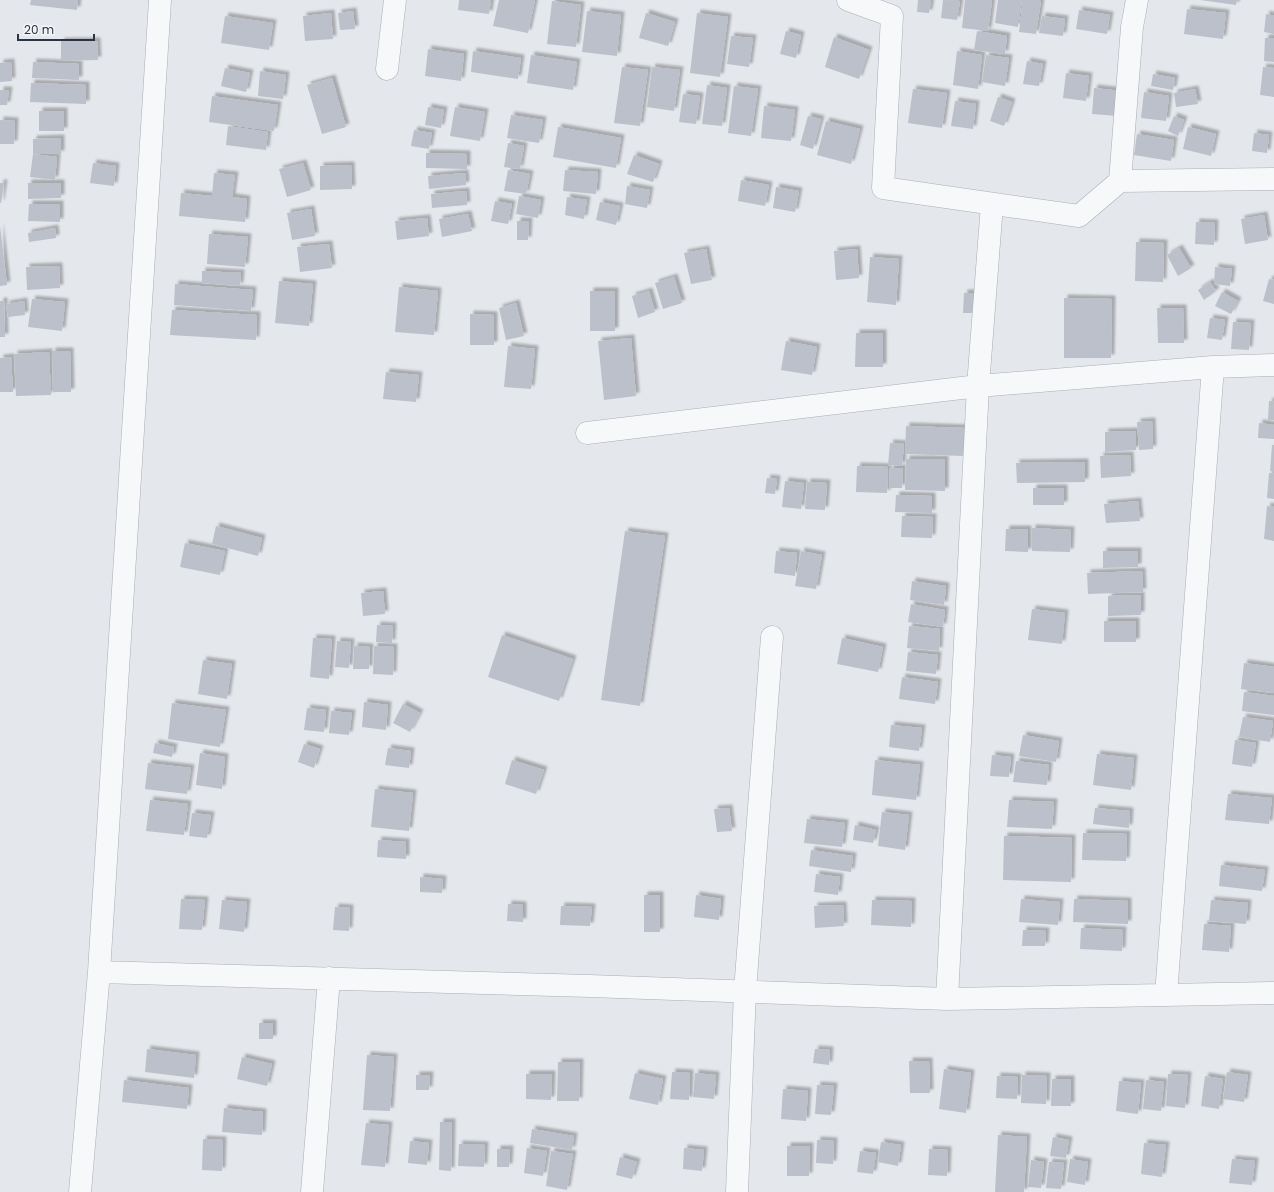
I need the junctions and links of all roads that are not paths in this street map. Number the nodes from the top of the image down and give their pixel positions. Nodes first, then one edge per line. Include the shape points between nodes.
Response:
1 (160, 0) edge
2 (396, 0) edge
3 (848, 0) edge
4 (1137, 0) edge
5 (387, 69) dead end
6 (1274, 179) edge
7 (1120, 181) junction
8 (992, 204) junction
9 (1274, 365) edge
10 (1213, 367) junction
11 (978, 386) junction
12 (587, 433) dead end
13 (772, 637) dead end
14 (99, 972) junction
15 (329, 978) junction
16 (745, 991) junction
17 (1274, 993) edge
18 (1166, 995) junction
19 (947, 999) junction
20 (80, 1192) edge
21 (312, 1192) edge
22 (737, 1192) edge

1 - 14 street
2 - 5 street
3 - 8 street via 892,16 883,188
4 - 7 street via 1132,27
6 - 7 street
7 - 8 street via 1079,216
8 - 11 street
9 - 10 street
10 - 11 street
10 - 18 street
11 - 12 street
11 - 19 street
13 - 16 street
14 - 15 street
14 - 20 street
15 - 16 street
15 - 21 street
16 - 19 street
16 - 22 street
17 - 18 street
18 - 19 street

